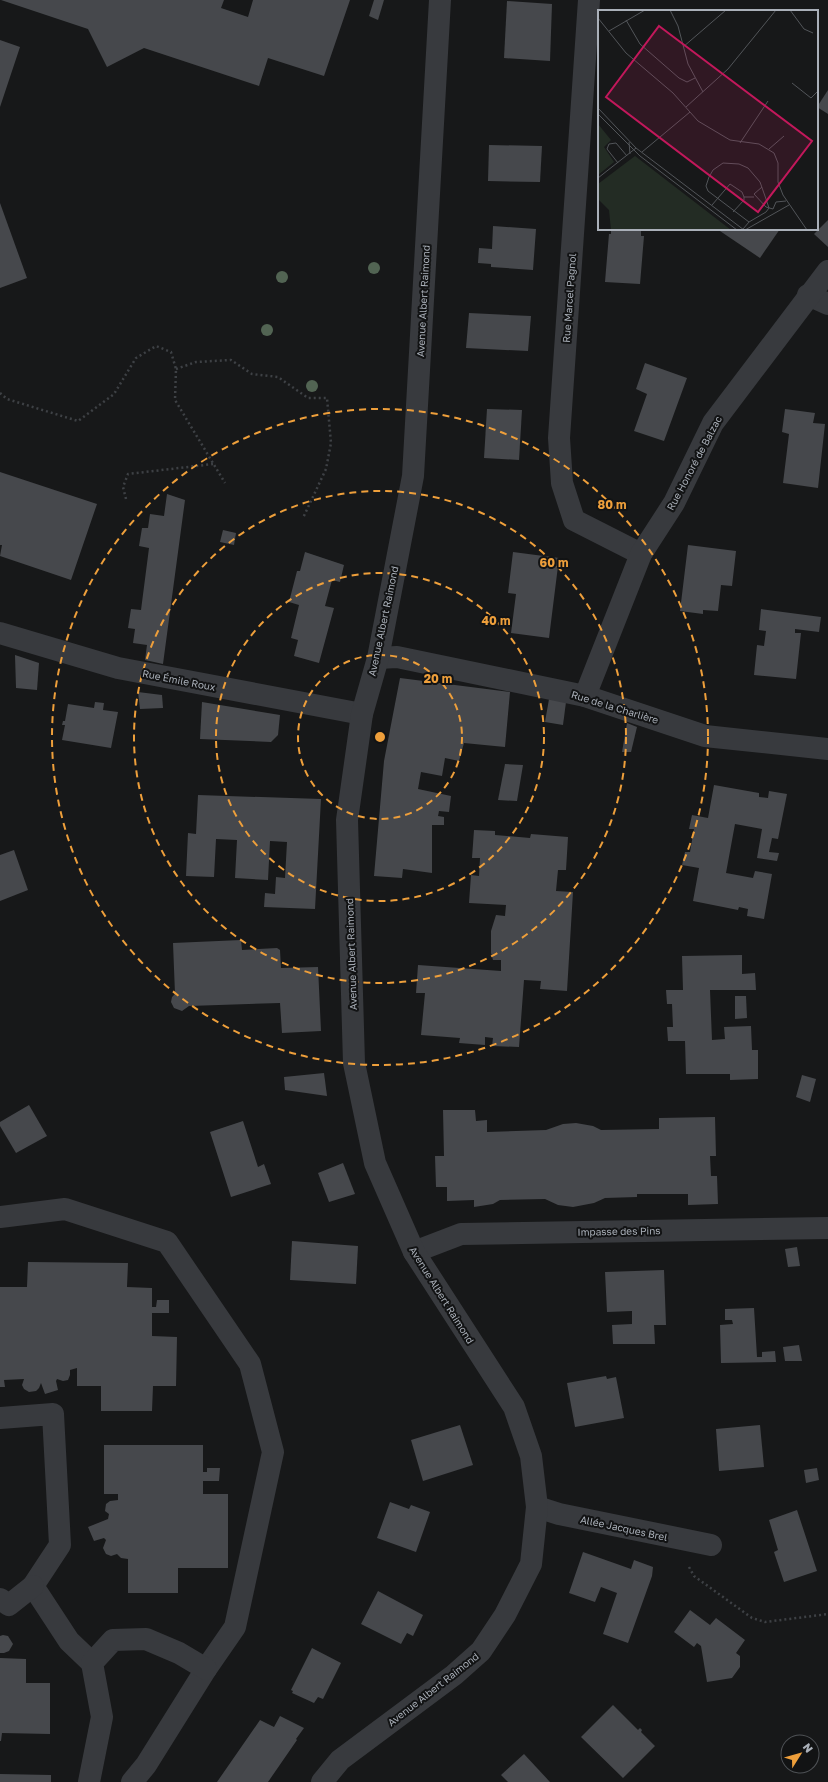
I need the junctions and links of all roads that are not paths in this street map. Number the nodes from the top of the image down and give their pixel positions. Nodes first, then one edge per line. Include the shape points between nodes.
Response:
1 (440, 0) edge
2 (589, 0) edge
3 (828, 271) edge
4 (808, 295) junction
5 (828, 304) edge
6 (641, 554) junction
7 (0, 633) edge
8 (378, 658) junction
9 (585, 696) junction
10 (362, 714) junction
11 (828, 749) edge
12 (0, 1217) edge
13 (828, 1228) edge
14 (414, 1252) junction
15 (0, 1418) edge
16 (536, 1507) junction
17 (711, 1545) dead end
18 (33, 1586) junction
19 (0, 1599) edge
20 (92, 1663) junction
21 (206, 1668) junction
22 (89, 1782) edge
23 (132, 1782) edge
24 (322, 1782) edge

1 - 8 street, Avenue Albert Raimond via 413,476
2 - 6 street, Rue Marcel Pagnol via 559,438 562,483 574,520
3 - 4 street, Rue Honoré de Balzac
4 - 5 street
4 - 6 street, Rue Honoré de Balzac via 713,423 674,502
6 - 9 street, Rue Honoré de Balzac
7 - 10 street, Rue Émile Roux via 118,668
8 - 9 street, Rue de la Charlière via 397,657
8 - 10 street, Avenue Albert Raimond
9 - 11 street, Rue de la Charlière via 705,736
10 - 14 street, Avenue Albert Raimond via 347,820 354,1062 375,1163
12 - 21 street via 66,1209 166,1242 250,1364 273,1452 235,1627
13 - 14 street, Impasse des Pins via 461,1234
14 - 16 street, Avenue Albert Raimond via 514,1407 531,1456
15 - 18 street via 53,1414 60,1545
16 - 17 street, Allée Jacques Brel
16 - 24 street, Avenue Albert Raimond via 531,1564 505,1615 481,1651 454,1675 340,1760
18 - 19 street via 9,1605
18 - 20 street via 69,1641
20 - 21 street via 113,1640 146,1638
20 - 22 street via 102,1717
21 - 23 street via 146,1765

